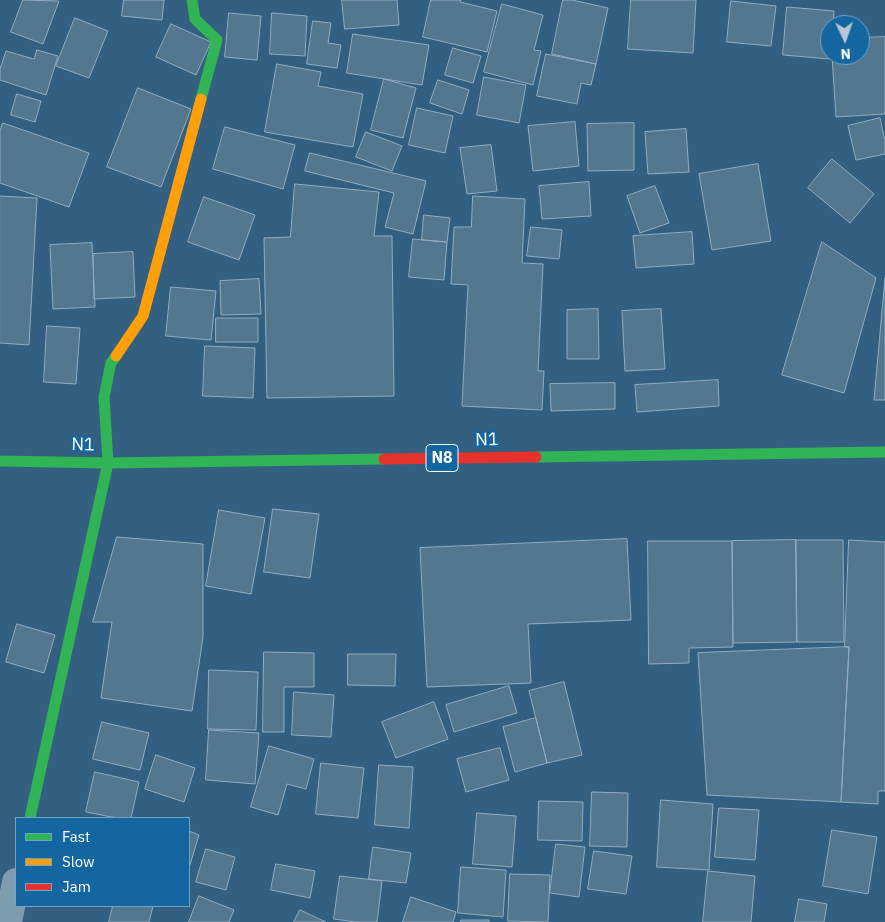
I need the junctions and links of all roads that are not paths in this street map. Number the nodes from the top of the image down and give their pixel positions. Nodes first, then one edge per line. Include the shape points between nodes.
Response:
1 (192, 0) edge
2 (885, 452) edge
3 (0, 460) edge
4 (108, 463) junction
5 (30, 817) edge
6 (15, 887) edge
7 (8, 922) edge

1 - 4 main road via 194,19 217,40 143,316 111,364 104,397
2 - 4 main road, N1 / N8
3 - 4 main road, N1 / N8
4 - 5 main road
6 - 7 street

